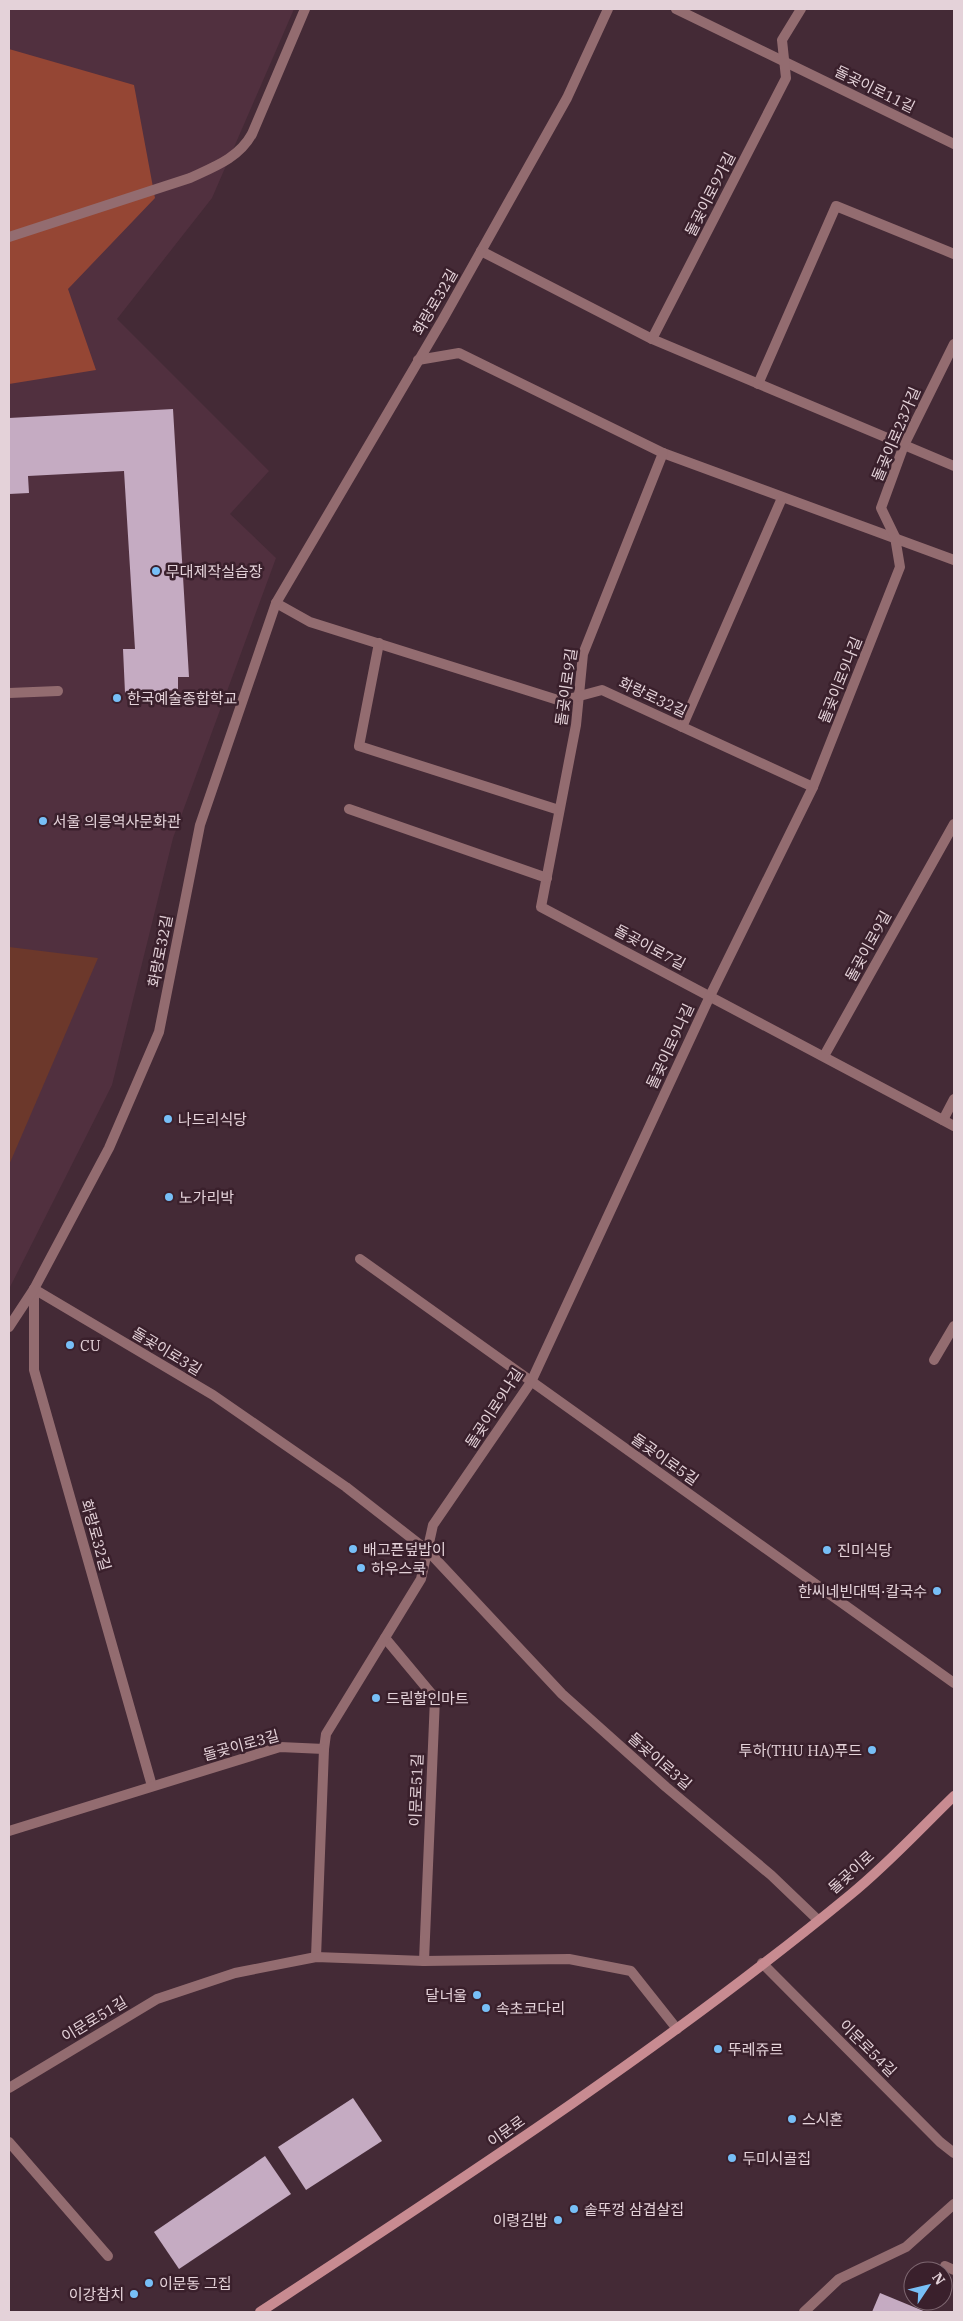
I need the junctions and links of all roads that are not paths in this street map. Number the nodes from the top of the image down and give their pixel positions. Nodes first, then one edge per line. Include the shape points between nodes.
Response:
1 (305, 9) edge
2 (608, 9) edge
3 (676, 9) edge
4 (801, 9) edge
5 (783, 61) junction
6 (954, 144) edge
7 (9, 237) edge
8 (481, 251) junction
9 (954, 254) edge
10 (652, 339) junction
11 (954, 344) edge
12 (418, 360) junction
13 (758, 384) junction
14 (904, 445) junction
15 (663, 453) junction
16 (954, 466) edge
17 (782, 498) junction
18 (895, 537) junction
19 (954, 560) edge
20 (276, 603) junction
21 (379, 643) junction
22 (58, 691) dead end
23 (9, 693) edge
24 (578, 697) junction
25 (682, 727) junction
26 (813, 787) junction
27 (349, 809) dead end
28 (559, 810) junction
29 (954, 824) edge
30 (547, 878) junction
31 (710, 996) junction
32 (824, 1056) junction
33 (954, 1099) edge
34 (943, 1120) junction
35 (954, 1126) edge
36 (360, 1258) dead end
37 (34, 1289) junction
38 (954, 1326) edge
39 (9, 1327) edge
40 (934, 1360) dead end
41 (530, 1382) junction
42 (428, 1551) junction
43 (385, 1638) junction
44 (954, 1683) edge
45 (324, 1749) junction
46 (152, 1786) junction
47 (954, 1796) edge
48 (9, 1831) edge
49 (818, 1920) junction
50 (316, 1957) junction
51 (424, 1961) junction
52 (762, 1963) junction
53 (677, 2029) junction
54 (9, 2088) edge
55 (9, 2142) edge
56 (954, 2153) edge
57 (954, 2204) edge
58 (108, 2256) dead end
59 (260, 2312) edge
60 (804, 2312) edge

1 - 7 street via 252,134 237,153 190,178
2 - 8 street, 화랑로32길 via 567,98
3 - 5 street, 돌곶이로11길
4 - 5 street via 782,40
5 - 6 street, 돌곶이로11길
5 - 10 street, 돌곶이로9가길 via 786,78
8 - 10 street
8 - 12 street, 화랑로32길
9 - 13 street via 836,206
10 - 13 street
11 - 14 street, 돌곶이로23가길
12 - 15 street via 458,353
12 - 20 street, 화랑로32길
13 - 14 street
14 - 16 street
14 - 18 street, 돌곶이로23가길 via 881,508
15 - 17 street
15 - 24 street, 돌곶이로9길 via 583,654
17 - 18 street
17 - 25 street
18 - 19 street
18 - 26 street, 돌곶이로9나길 via 900,567
20 - 21 street, 화랑로32길 via 310,622
20 - 37 street, 화랑로32길 via 200,825 159,1032 110,1148
21 - 24 street, 화랑로32길 via 561,700
21 - 28 street via 359,746
22 - 23 street
24 - 25 street, 화랑로32길 via 602,690
24 - 28 street, 돌곶이로9길 via 576,725
25 - 26 street, 화랑로32길
26 - 31 street, 돌곶이로9나길
27 - 30 street
28 - 30 street, 돌곶이로9길
29 - 32 street, 돌곶이로9길
30 - 31 street, 돌곶이로7길 via 541,907
31 - 32 street, 돌곶이로7길
31 - 41 street, 돌곶이로9나길
32 - 34 street, 돌곶이로7길
33 - 34 street
34 - 35 street, 돌곶이로7길
36 - 41 street, 돌곶이로5길
37 - 39 street, 화랑로32길
37 - 42 street, 돌곶이로3길 via 213,1395 346,1487
37 - 46 street, 화랑로32길 via 34,1370
38 - 40 street
41 - 42 street, 돌곶이로9나길 via 433,1525
41 - 44 street, 돌곶이로5길
42 - 43 street via 421,1579
42 - 49 street, 돌곶이로3길 via 562,1694 666,1787 772,1875
43 - 45 street via 326,1734
43 - 51 street, 이문로51길 via 436,1698
45 - 46 street, 돌곶이로3길 via 280,1747
45 - 50 street
46 - 48 street, 돌곶이로3길
47 - 49 main road, 돌곶이로 via 852,1894
49 - 52 main road, 돌곶이로
50 - 51 street, 이문로51길
50 - 54 street, 이문로51길 via 235,1973 157,1999
51 - 53 street, 이문로51길 via 568,1958 631,1971
52 - 53 main road, 이문로
52 - 56 street, 이문로54길
53 - 59 main road, 이문로 via 468,2176
55 - 58 street
57 - 60 street via 906,2247 839,2279

